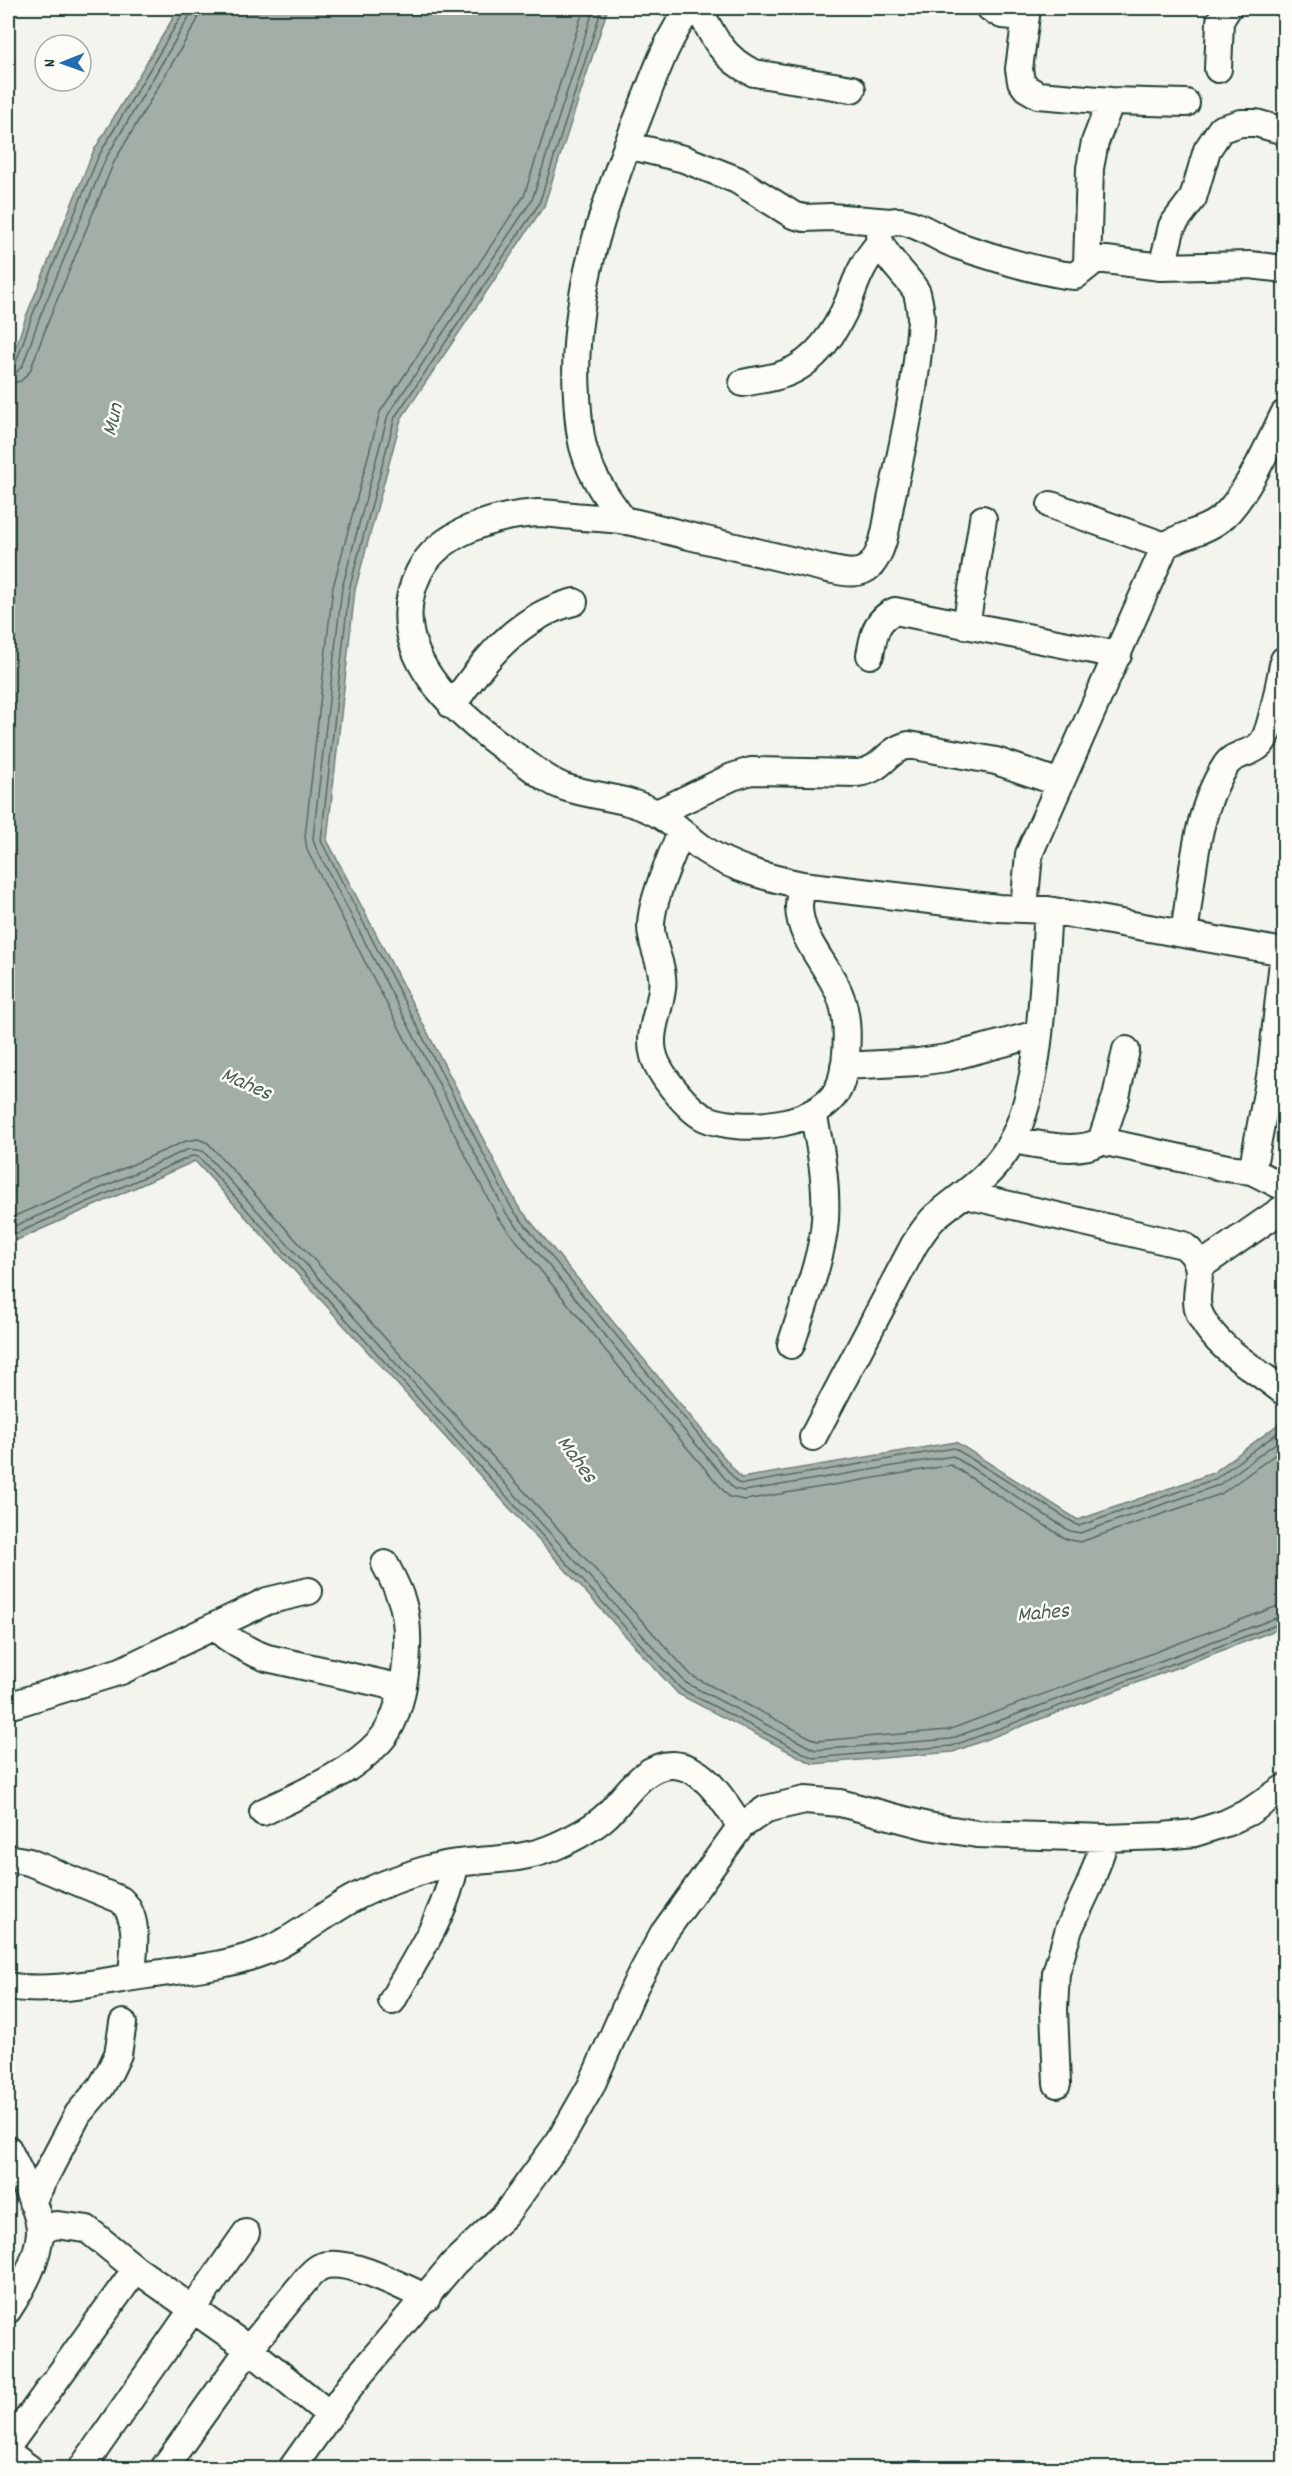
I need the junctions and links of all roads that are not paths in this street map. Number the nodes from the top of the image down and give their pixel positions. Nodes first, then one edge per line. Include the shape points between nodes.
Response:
1 (690, 8) edge
2 (699, 8) edge
3 (990, 8) edge
4 (1228, 8) edge
5 (1027, 12) edge
6 (1218, 69) dead end
7 (852, 89) dead end
8 (1111, 101) junction
9 (1186, 103) dead end
10 (1284, 131) edge
11 (627, 145) junction
12 (885, 233) junction
13 (1087, 265) junction
14 (1162, 267) junction
15 (1284, 269) edge
16 (743, 383) dead end
17 (1284, 414) edge
18 (1051, 505) dead end
19 (983, 519) dead end
20 (624, 520) junction
21 (1166, 546) junction
22 (574, 602) dead end
23 (966, 626) junction
24 (870, 655) dead end
25 (1118, 655) junction
26 (1284, 660) edge
27 (452, 706) junction
28 (1060, 783) junction
29 (657, 813) junction
30 (681, 832) junction
31 (802, 885) junction
32 (1036, 909) junction
33 (1184, 934) junction
34 (1284, 952) edge
35 (1037, 1034) junction
36 (1126, 1050) dead end
37 (844, 1066) junction
38 (1278, 1072) edge
39 (813, 1114) junction
40 (1012, 1140) junction
41 (1101, 1141) junction
42 (1252, 1172) junction
43 (1284, 1187) edge
44 (966, 1195) junction
45 (1284, 1208) edge
46 (1199, 1267) junction
47 (791, 1345) dead end
48 (1284, 1392) edge
49 (813, 1437) dead end
50 (385, 1564) dead end
51 (309, 1591) dead end
52 (215, 1626) junction
53 (402, 1688) junction
54 (8, 1706) edge
55 (1284, 1788) edge
56 (264, 1812) dead end
57 (741, 1826) junction
58 (1106, 1838) junction
59 (8, 1858) edge
60 (455, 1865) junction
61 (132, 1977) junction
62 (8, 1986) edge
63 (392, 2001) dead end
64 (123, 2023) dead end
65 (1057, 2084) dead end
66 (8, 2149) edge
67 (32, 2202) junction
68 (40, 2231) junction
69 (246, 2233) dead end
70 (136, 2269) junction
71 (427, 2298) junction
72 (192, 2309) junction
73 (8, 2310) edge
74 (249, 2349) junction
75 (330, 2415) junction
76 (8, 2446) edge
77 (8, 2453) edge
78 (29, 2469) edge
79 (82, 2469) edge
80 (164, 2469) edge
81 (292, 2469) edge

1 - 11 street via 666,47
2 - 7 street via 726,56 739,67 754,73
3 - 5 street via 1002,15
4 - 6 street via 1220,21
5 - 8 street via 1019,69 1026,88 1038,95
8 - 9 street
8 - 13 street via 1095,142 1090,168
10 - 14 street via 1256,123 1221,129 1207,150 1193,198 1172,226
11 - 12 street via 684,159 737,180 793,215 831,217
11 - 20 street via 592,253 579,314 576,372 579,422 591,473
12 - 13 street via 897,221 954,244 1052,273 1075,276
12 - 16 street via 861,269 832,335 820,349 785,374
12 - 20 street via 886,254 909,279 921,318 903,446 879,550 872,564 862,572 849,573
13 - 14 street via 1107,260
14 - 15 street via 1250,265
17 - 21 street via 1246,485 1222,519
18 - 21 street
19 - 23 street
20 - 27 street via 540,513 493,520 454,538 423,564 415,580 410,623 418,658
21 - 25 street
22 - 27 street via 560,605 523,626 498,646
23 - 24 street via 895,611 879,622
23 - 25 street
25 - 28 street
26 - 33 street via 1262,744 1227,763 1203,814
27 - 29 street via 547,779
28 - 29 street via 996,761 909,745 899,747 871,771 766,770 738,774
28 - 32 street via 1029,854
29 - 30 street
30 - 31 street via 724,861
30 - 39 street via 651,925 663,976 653,1054 663,1075 703,1117 752,1128
31 - 32 street
31 - 37 street via 803,927 840,994 845,1019
32 - 33 street
32 - 35 street
33 - 34 street
34 - 38 street
35 - 37 street via 947,1058
35 - 40 street via 1034,1069
36 - 41 street
37 - 39 street via 841,1084 828,1104
38 - 42 street
39 - 47 street via 825,1188 825,1221
40 - 41 street via 1080,1147
40 - 44 street via 987,1177
41 - 42 street
42 - 43 street
44 - 46 street via 1183,1245 1193,1252
44 - 49 street via 934,1218 914,1245
45 - 46 street
46 - 48 street via 1197,1309 1210,1332
50 - 53 street via 404,1607 407,1634
51 - 52 street via 267,1601
52 - 53 street via 228,1640 267,1658
52 - 54 street via 121,1671
53 - 56 street via 393,1720 381,1741 340,1773
55 - 58 street via 1249,1812 1195,1833
57 - 58 street via 766,1809 805,1800 840,1803 968,1833
57 - 60 street via 703,1777 686,1767 671,1765 640,1779 607,1816 553,1848 520,1858
57 - 71 street via 663,1934 635,1986 591,2086 560,2140 505,2215 454,2263
58 - 65 street via 1069,1929 1056,1973
59 - 61 street via 29,1862 121,1900 130,1908 134,1920
60 - 61 street via 387,1882 267,1950 226,1963
60 - 63 street via 443,1909
61 - 62 street via 82,1985 21,1989
64 - 67 street via 118,2054 110,2072 78,2114
66 - 67 street
67 - 68 street
68 - 70 street via 56,2225 87,2229
68 - 73 street via 33,2261
69 - 72 street
70 - 72 street
70 - 76 street
71 - 74 street via 355,2268 320,2267
71 - 75 street
72 - 74 street
72 - 79 street
74 - 75 street
74 - 80 street
75 - 81 street
77 - 78 street

